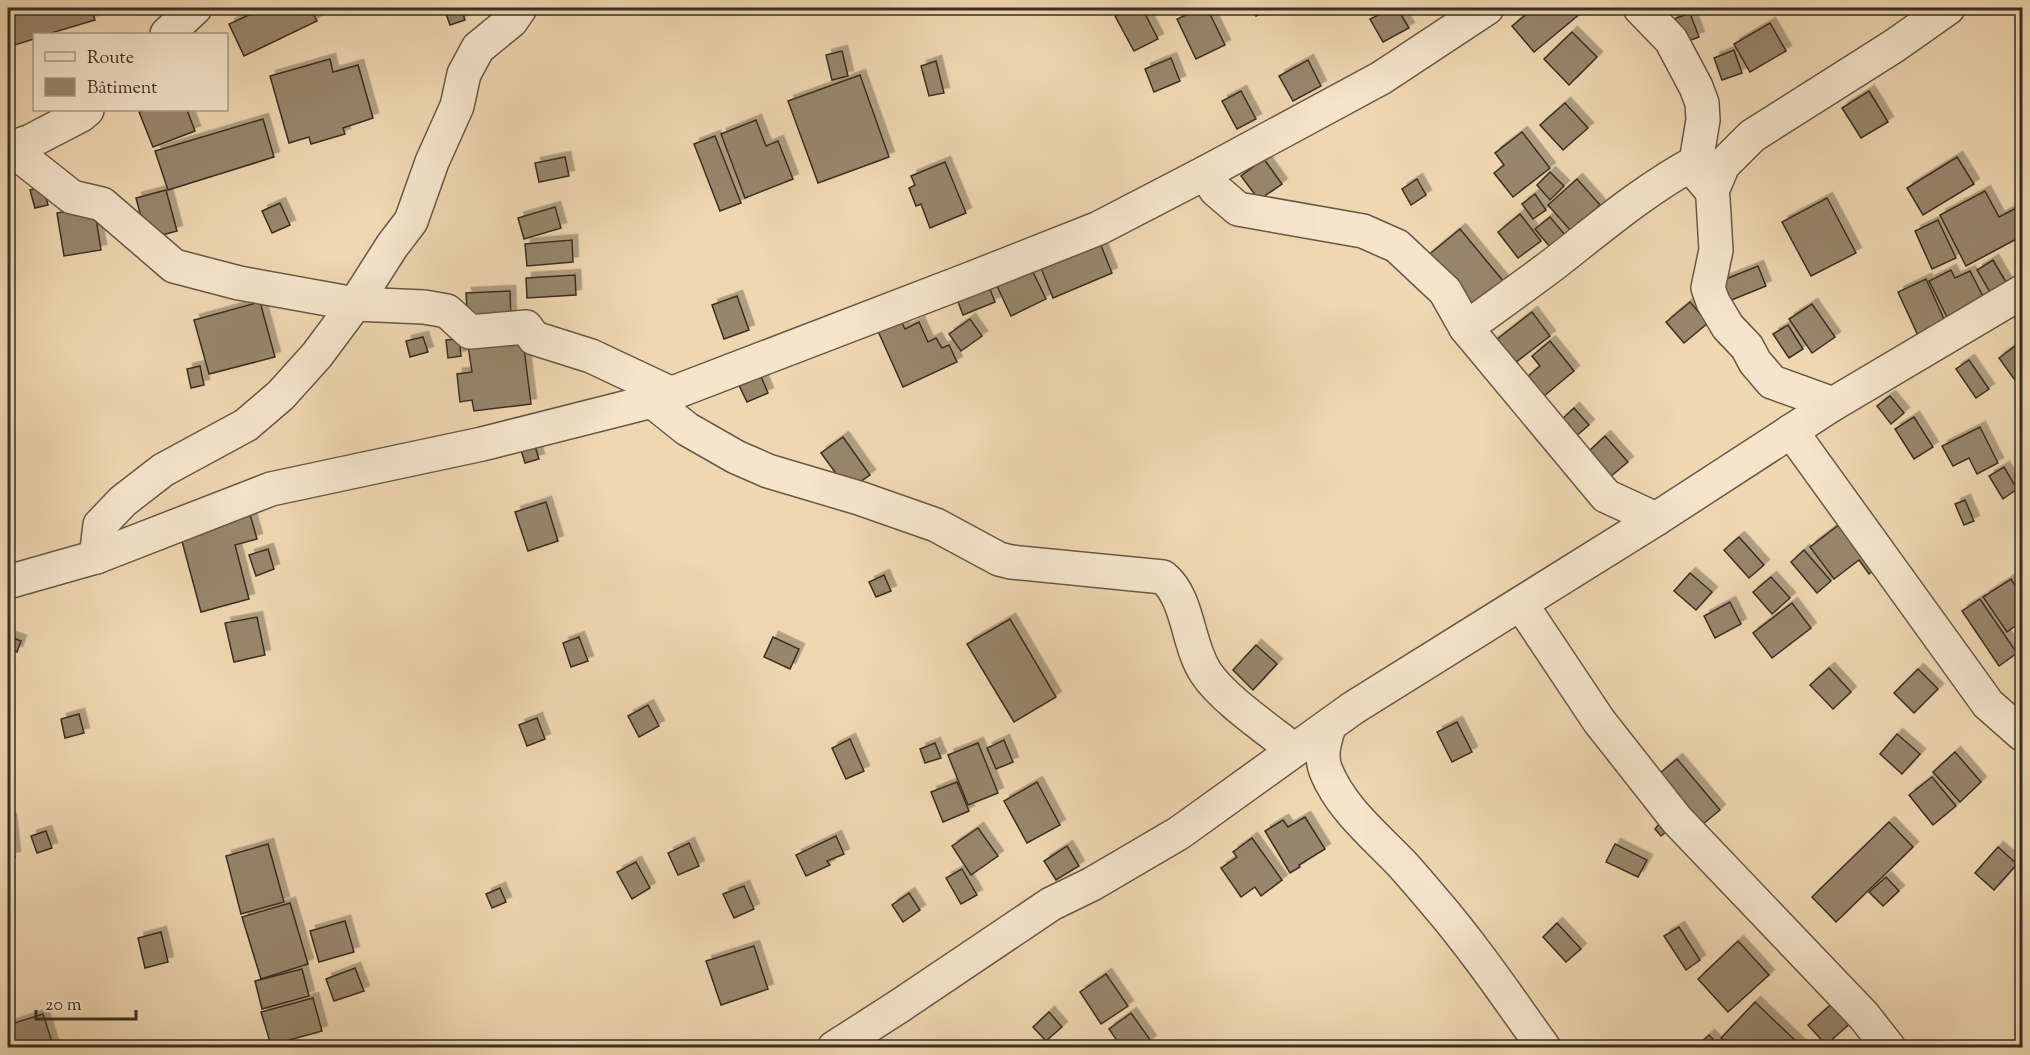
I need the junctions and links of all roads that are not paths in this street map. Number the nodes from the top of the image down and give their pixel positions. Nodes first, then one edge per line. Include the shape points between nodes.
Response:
1 (195, 8) edge
2 (520, 8) edge
3 (1487, 8) edge
4 (1640, 8) edge
5 (1948, 8) edge
6 (168, 33) edge
7 (86, 111) edge
8 (9, 149) edge
9 (1696, 162) junction
10 (1205, 172) junction
11 (1712, 190) junction
12 (2022, 292) edge
13 (355, 304) junction
14 (1466, 328) junction
15 (662, 398) junction
16 (1833, 404) junction
17 (1791, 431) junction
18 (1656, 519) junction
19 (96, 557) junction
20 (8, 582) edge
21 (1521, 604) junction
22 (1329, 726) junction
23 (2022, 734) edge
24 (1294, 750) junction
25 (834, 1047) edge
26 (1544, 1047) edge
27 (1889, 1047) edge

1 - 6 street
2 - 13 street via 511,21 478,48 464,74 458,106 411,221
3 - 10 street via 1381,78
4 - 9 street via 1671,40 1702,103
5 - 11 street via 1752,136 1723,165
7 - 8 street
8 - 13 street via 72,196 102,204 174,266 239,283
9 - 11 street via 1700,177
9 - 14 street via 1638,197
10 - 14 street via 1216,190 1238,209 1363,231 1397,246 1445,291
10 - 15 street via 1099,228
11 - 16 street via 1716,250 1708,288 1720,315 1772,382
12 - 16 street
13 - 15 street via 447,311 470,332 526,327 534,338 591,356
13 - 19 street via 281,395 246,425 163,470 123,501 100,525
14 - 18 street via 1606,496
15 - 19 street via 482,444 271,489
15 - 24 street via 687,429 736,457 936,525 999,559 1162,577 1174,588 1205,672
16 - 17 street
17 - 18 street
17 - 23 street via 1988,704
18 - 21 street
19 - 20 street
21 - 22 street
21 - 27 street via 1599,721 1677,820
22 - 24 street
22 - 26 street via 1323,758 1333,786 1361,823 1436,903
24 - 25 street via 1179,833 1051,904

